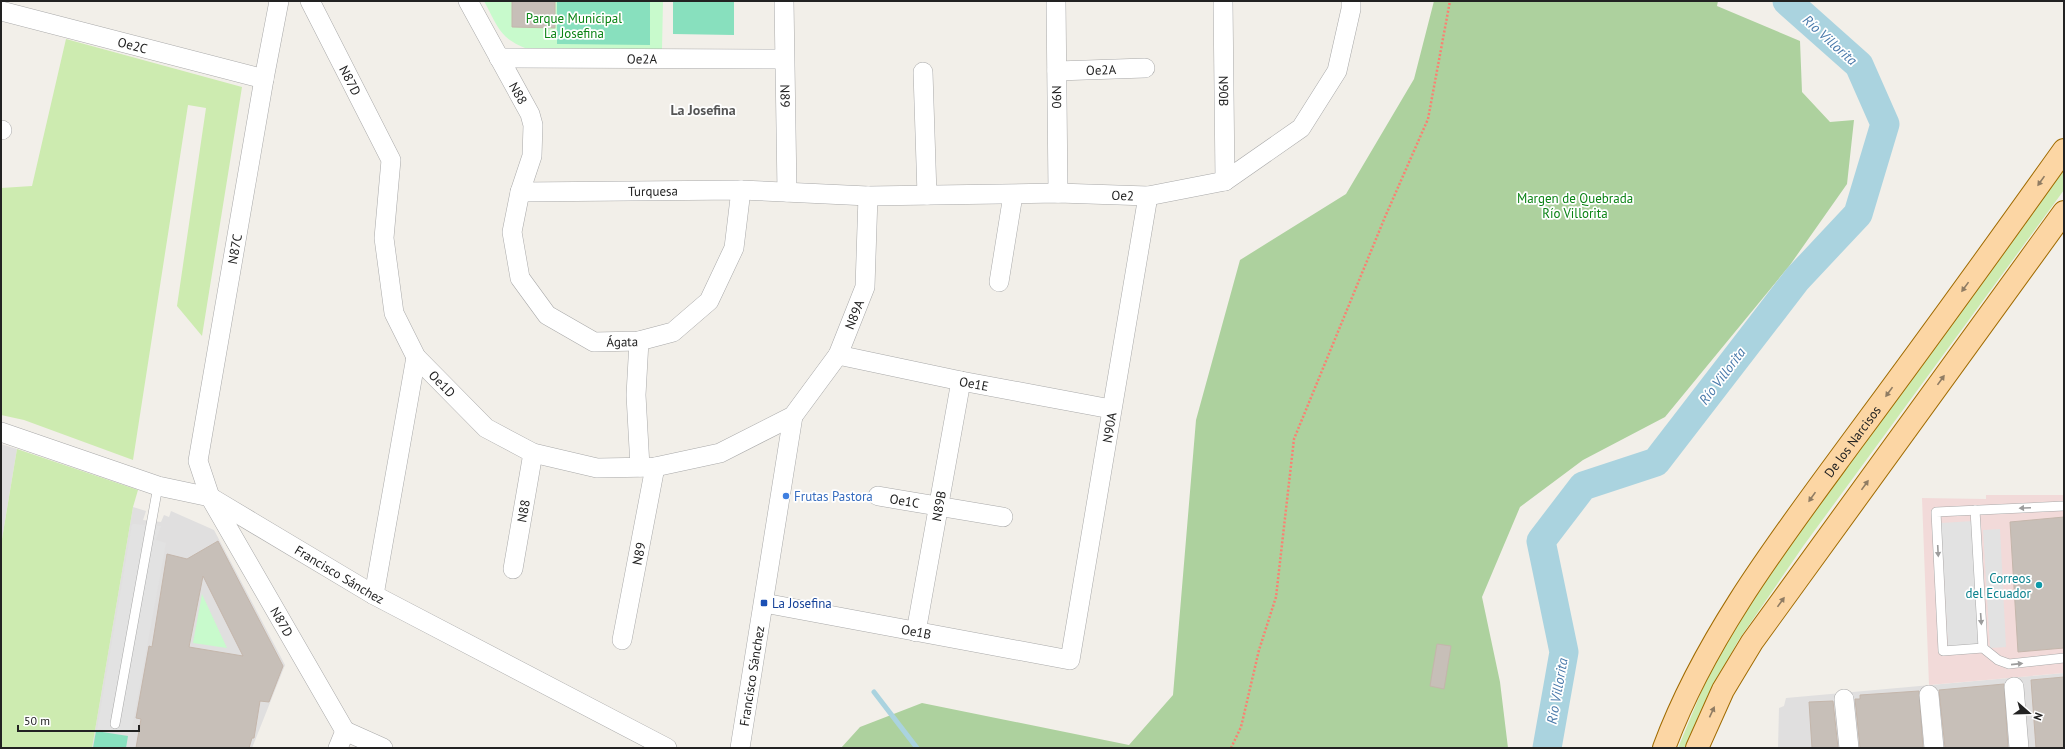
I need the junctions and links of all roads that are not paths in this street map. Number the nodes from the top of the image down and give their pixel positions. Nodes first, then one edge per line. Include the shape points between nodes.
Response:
1 (279, 1) edge
2 (310, 1) edge
3 (468, 1) edge
4 (784, 1) edge
5 (1056, 1) edge
6 (1223, 1) edge
7 (1351, 1) edge
8 (1, 10) edge
9 (499, 58) junction
10 (784, 59) junction
11 (1145, 68) dead end
12 (1057, 71) junction
13 (923, 72) dead end
14 (264, 79) junction
15 (2064, 150) edge
16 (391, 160) joint
17 (1225, 181) junction
18 (741, 190) junction
19 (520, 192) junction
20 (787, 192) junction
21 (1058, 193) junction
22 (927, 195) junction
23 (1013, 195) junction
24 (868, 196) junction
25 (1148, 196) junction
26 (2064, 212) edge
27 (999, 282) dead end
28 (639, 341) junction
29 (838, 354) junction
30 (416, 357) junction
31 (961, 381) junction
32 (1111, 409) junction
33 (793, 416) junction
34 (1, 432) edge
35 (533, 453) junction
36 (648, 467) junction
37 (158, 486) junction
38 (878, 496) dead end
39 (210, 497) junction
40 (2064, 506) edge
41 (938, 507) junction
42 (1974, 510) junction
43 (1003, 517) dead end
44 (513, 569) dead end
45 (374, 595) junction
46 (764, 603) junction
47 (916, 632) junction
48 (622, 640) dead end
49 (1983, 648) junction
50 (2064, 658) edge
51 (1070, 660) joint
52 (2014, 687) dead end
53 (1929, 695) dead end
54 (1844, 699) dead end
55 (115, 724) dead end
56 (345, 731) junction
57 (338, 748) edge
58 (383, 748) edge
59 (668, 748) edge
60 (740, 748) edge
61 (1664, 748) edge
62 (1697, 748) edge
63 (1849, 748) edge
64 (1934, 748) edge
65 (2018, 748) edge

1 - 14 street, N87C
2 - 16 street, N87D
3 - 9 street, N88
4 - 10 street, N89
5 - 12 street, N90
6 - 17 street, N90B
7 - 17 street, Oe2 via 1336,71 1302,128
8 - 14 street, Oe2C
9 - 10 street, Oe2A
9 - 19 street, N88 via 530,114 533,125 532,156
10 - 20 street, N89
11 - 12 street, Oe2A
12 - 21 street, N90
13 - 22 street
14 - 39 street, N87C via 198,461
15 -> 61 main road, De los Narcisos via 1826,477 1731,614 1703,663
16 - 30 street, Oe1D via 384,238 394,313
17 - 25 street, Oe2
18 - 19 street, Turquesa
18 - 20 street, Turquesa
18 - 28 street, Ágata via 734,248 709,302 673,332
19 - 28 street, Ágata via 512,232 520,278 547,316 594,342
20 - 24 street, Oe2
21 - 23 street, Oe2
21 - 25 street, Oe2
22 - 23 street, Oe2
22 - 24 street, Oe2
23 - 27 street
24 - 29 street, N89A via 865,287
25 - 32 street, N90A
62 -> 26 main road via 1723,690 1752,642
28 - 36 street, N89 via 636,395
29 - 31 street, Oe1E
29 - 33 street, N89A
30 - 35 street, Oe1D via 486,428
30 - 45 street
31 - 32 street, Oe1E
31 - 41 street, N89B
32 - 51 street, N90A
33 - 36 street, N89A via 720,453
33 - 46 street, N89A
34 - 37 street, Francisco Sánchez
35 - 36 street, Oe1D via 597,468
35 - 44 street, N88
36 - 48 street, N89
37 - 39 street, Francisco Sánchez
37 - 55 lane
38 - 41 street, Oe1C
39 - 45 street, Francisco Sánchez
39 - 56 street, N87D
40 -> 42 lane
41 - 43 street, Oe1C
41 - 47 street, N89B
42 -> 49 lane
42 -> 49 lane via 1936,512 1943,651
45 - 59 street, Francisco Sánchez
46 - 47 street, Oe1B
46 - 60 street, Francisco Sánchez
47 - 51 street, Oe1B
49 -> 50 lane via 1998,660 2009,664
52 - 65 street
53 - 64 street
54 - 63 street
56 - 57 street
56 - 58 street

